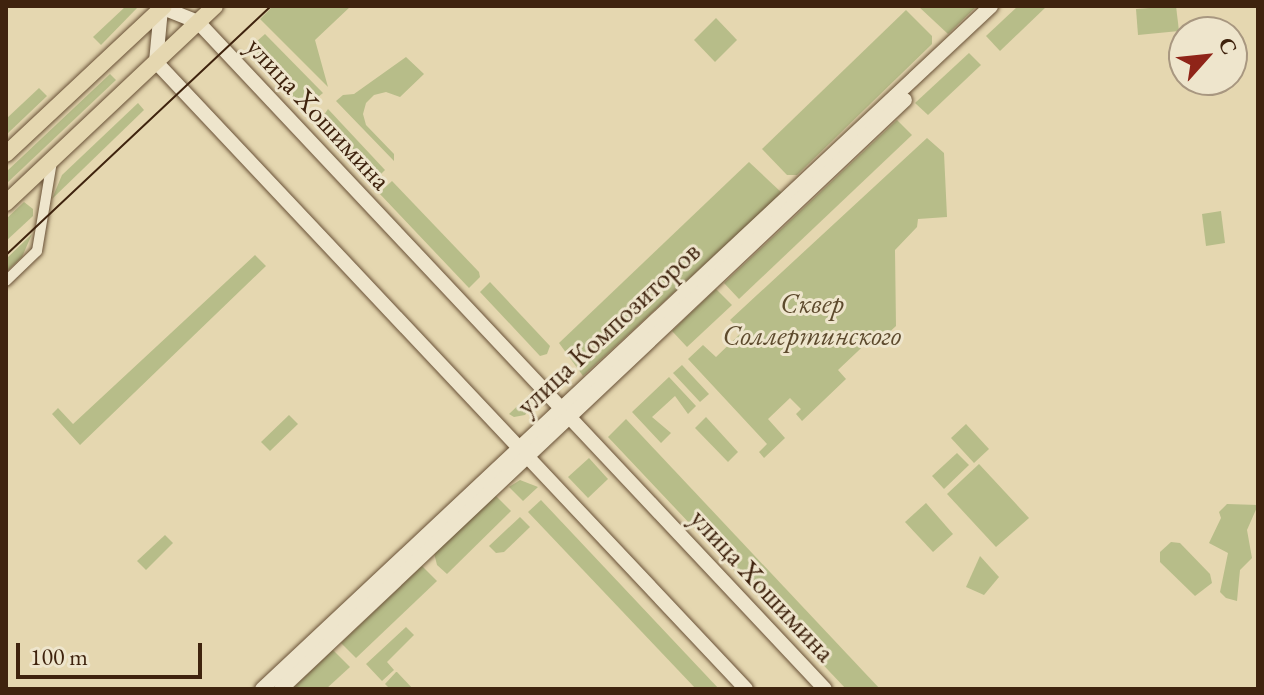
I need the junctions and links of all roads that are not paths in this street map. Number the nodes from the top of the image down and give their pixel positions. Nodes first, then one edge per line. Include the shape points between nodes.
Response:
1 (215, 6) edge
2 (991, 6) edge
3 (1004, 6) edge
4 (161, 7) edge
5 (198, 22) junction
6 (156, 62) junction
7 (6, 154) edge
8 (52, 159) junction
9 (6, 203) edge
10 (6, 281) edge
11 (565, 413) junction
12 (523, 452) junction
13 (262, 689) edge
14 (281, 689) edge
15 (746, 689) edge
16 (825, 689) edge

1 - 5 main road
2 - 11 street, улица Композиторов
3 - 11 street, улица Композиторов
4 - 5 street, улица Хошимина
4 - 6 street
4 - 7 main road
5 - 6 main road
5 - 11 street, улица Хошимина
6 - 8 main road
6 - 12 street
8 - 9 main road
8 - 10 street via 37,251
11 - 12 street, улица Композиторов
11 - 16 street, улица Хошимина
12 - 13 street, улица Композиторов
12 - 14 street, улица Композиторов
12 - 15 street

